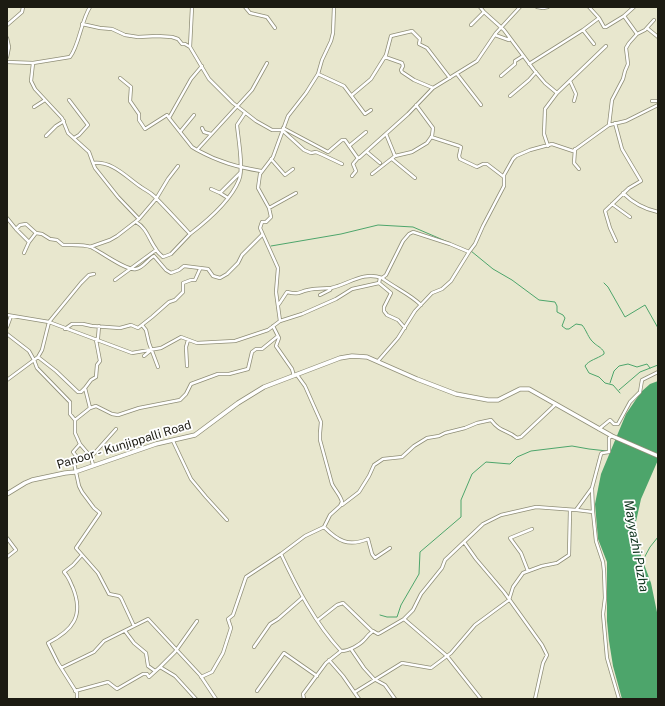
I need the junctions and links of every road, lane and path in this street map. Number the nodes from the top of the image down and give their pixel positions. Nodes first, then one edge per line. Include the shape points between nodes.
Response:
1 (23, 7) edge
2 (90, 7) edge
3 (192, 7) edge
4 (245, 7) edge
5 (334, 7) edge
6 (480, 7) edge
7 (520, 7) edge
8 (537, 7) edge
9 (548, 7) edge
10 (589, 7) edge
11 (634, 7) edge
12 (484, 12) junction
13 (624, 16) junction
14 (599, 18) junction
15 (654, 20) dead end
16 (82, 24) junction
17 (7, 25) edge
18 (471, 25) dead end
19 (501, 27) junction
20 (275, 28) dead end
21 (647, 28) junction
22 (583, 30) junction
23 (637, 34) junction
24 (495, 35) junction
25 (509, 37) junction
26 (658, 37) edge
27 (7, 38) edge
28 (594, 44) dead end
29 (606, 46) dead end
30 (190, 47) junction
31 (7, 56) edge
32 (523, 56) junction
33 (385, 57) junction
34 (7, 62) edge
35 (267, 62) dead end
36 (33, 63) junction
37 (529, 64) junction
38 (202, 66) junction
39 (536, 72) junction
40 (318, 74) junction
41 (457, 74) junction
42 (501, 76) dead end
43 (120, 78) dead end
44 (450, 78) junction
45 (570, 81) junction
46 (433, 88) junction
47 (557, 93) junction
48 (352, 94) junction
49 (510, 96) dead end
50 (45, 100) junction
51 (69, 100) dead end
52 (574, 101) dead end
53 (652, 101) dead end
54 (658, 101) edge
55 (237, 105) junction
56 (416, 105) junction
57 (481, 105) dead end
58 (658, 105) edge
59 (34, 107) dead end
60 (371, 110) dead end
61 (245, 113) junction
62 (194, 115) dead end
63 (169, 118) junction
64 (64, 121) junction
65 (615, 123) junction
66 (609, 125) junction
67 (202, 128) dead end
68 (283, 129) junction
69 (180, 132) junction
70 (366, 132) dead end
71 (212, 134) junction
72 (386, 134) junction
73 (46, 136) dead end
74 (432, 137) junction
75 (73, 138) junction
76 (349, 146) junction
77 (548, 146) junction
78 (575, 149) junction
79 (197, 150) junction
80 (366, 152) junction
81 (395, 156) junction
82 (358, 158) junction
83 (271, 159) junction
84 (392, 159) junction
85 (93, 163) junction
86 (380, 163) dead end
87 (342, 164) dead end
88 (178, 166) dead end
89 (240, 168) junction
90 (293, 169) dead end
91 (579, 169) dead end
92 (261, 171) junction
93 (240, 173) junction
94 (372, 174) dead end
95 (352, 176) dead end
96 (504, 177) junction
97 (415, 178) dead end
98 (211, 189) dead end
99 (220, 193) junction
100 (296, 193) dead end
101 (624, 193) junction
102 (228, 198) junction
103 (156, 199) junction
104 (612, 204) junction
105 (269, 208) junction
106 (658, 212) edge
107 (630, 217) dead end
108 (7, 218) edge
109 (139, 219) junction
110 (136, 222) junction
111 (16, 229) junction
112 (36, 234) junction
113 (190, 234) junction
114 (262, 235) junction
115 (616, 241) dead end
116 (29, 242) junction
117 (90, 247) junction
118 (156, 250) junction
119 (469, 251) junction
120 (24, 253) dead end
121 (130, 268) junction
122 (200, 269) junction
123 (94, 274) dead end
124 (381, 278) junction
125 (115, 280) dead end
126 (380, 283) junction
127 (331, 288) junction
128 (320, 295) dead end
129 (279, 304) junction
130 (422, 305) junction
131 (7, 315) edge
132 (12, 316) junction
133 (280, 320) junction
134 (49, 322) junction
135 (142, 325) junction
136 (99, 326) junction
137 (273, 326) junction
138 (7, 327) edge
139 (405, 328) junction
140 (65, 329) junction
141 (8, 336) edge
142 (278, 336) junction
143 (96, 340) junction
144 (188, 340) junction
145 (152, 350) junction
146 (144, 356) dead end
147 (38, 357) junction
148 (34, 360) junction
149 (378, 361) junction
150 (187, 366) dead end
151 (158, 367) dead end
152 (658, 372) edge
153 (296, 375) junction
154 (7, 380) edge
155 (85, 388) junction
156 (556, 404) junction
157 (90, 408) junction
158 (75, 420) junction
159 (116, 428) dead end
160 (599, 429) junction
161 (612, 436) junction
162 (172, 440) junction
163 (80, 444) junction
164 (658, 456) edge
165 (91, 458) junction
166 (93, 465) junction
167 (75, 472) junction
168 (592, 488) junction
169 (7, 494) edge
170 (342, 505) junction
171 (570, 510) junction
172 (576, 510) junction
173 (593, 512) junction
174 (227, 520) dead end
175 (324, 526) junction
176 (532, 530) dead end
177 (7, 538) edge
178 (464, 542) junction
179 (390, 548) dead end
180 (281, 554) junction
181 (81, 556) junction
182 (7, 557) edge
183 (528, 571) junction
184 (302, 598) junction
185 (509, 600) junction
186 (318, 620) junction
187 (404, 620) junction
188 (197, 621) dead end
189 (134, 626) junction
190 (125, 631) junction
191 (372, 632) junction
192 (254, 647) dead end
193 (351, 649) junction
194 (176, 650) junction
195 (341, 651) junction
196 (447, 656) junction
197 (329, 660) junction
198 (160, 667) junction
199 (61, 668) junction
200 (155, 671) junction
201 (316, 676) junction
202 (201, 677) junction
203 (374, 679) junction
204 (75, 691) junction
205 (257, 691) dead end
206 (355, 692) junction
207 (77, 699) edge
208 (196, 699) edge
209 (216, 699) edge
210 (304, 699) edge
211 (358, 699) edge
212 (395, 699) edge
213 (481, 699) edge
214 (535, 699) edge
215 (619, 699) edge

1 - 17 street via 22,12
2 - 16 street
3 - 30 street
4 - 20 street via 250,13 267,17
5 - 40 street via 333,33
6 - 12 street
7 - 19 street
8 - 9 street
10 - 14 street
11 - 13 street
12 - 18 street
12 - 19 street
13 - 14 street via 606,27
13 - 23 street
14 - 22 street
15 - 21 street
16 - 30 street via 112,29 124,35 172,37
16 - 36 street via 70,57
19 - 24 street
19 - 25 street
21 - 23 street
21 - 26 street
22 - 28 street
22 - 37 street
23 - 66 street via 626,48 628,64 612,100
24 - 25 street via 509,40
24 - 41 street via 476,61
25 - 32 street
27 - 31 street
29 - 45 street
30 - 38 street
32 - 37 street
32 - 42 street
33 - 44 street via 391,36 412,31 420,39 419,44 427,48
33 - 46 street via 402,63 402,72
33 - 48 street via 371,79
34 - 36 street
35 - 55 street via 252,90
36 - 50 street via 31,81
37 - 39 street
38 - 55 street via 209,79
38 - 63 street via 191,79
39 - 47 street
39 - 49 street
40 - 48 street via 344,86
40 - 68 street via 288,116
41 - 44 street
41 - 57 street
43 - 63 street via 131,87 130,101 145,129 168,115
44 - 46 street
45 - 47 street
45 - 52 street via 576,94
46 - 56 street
47 - 77 street via 544,112 544,134
48 - 60 street via 364,114
50 - 59 street
50 - 64 street
51 - 75 street via 88,125
53 - 54 street
54 - 58 street
55 - 61 street
55 - 71 street
56 - 72 street
56 - 74 street via 434,128
58 - 65 street via 626,121
61 - 68 street via 272,130
61 - 89 street via 237,125
62 - 69 street
63 - 69 street
64 - 73 street
64 - 75 street via 68,133
65 - 66 street
65 - 101 street via 622,149 641,181
66 - 78 street
67 - 71 street via 204,132
68 - 76 street via 328,152 342,140
68 - 83 street
68 - 87 street via 304,150 316,152
69 - 79 street
70 - 76 street
71 - 79 street
72 - 80 street
72 - 81 street
74 - 81 street via 412,152
74 - 96 street via 461,147 460,159 477,167 487,164
75 - 85 street via 89,152
76 - 82 street
77 - 78 street via 552,144 573,151
77 - 96 street via 516,156
78 - 91 street via 574,163
79 - 89 street via 213,159
80 - 82 street
80 - 86 street
81 - 84 street
82 - 95 street via 353,164 356,171
83 - 90 street via 285,175
83 - 92 street
84 - 94 street
84 - 97 street
85 - 103 street via 98,162 118,170
85 - 109 street via 113,192
88 - 103 street
89 - 92 street
89 - 93 street
92 - 105 street via 258,188
93 - 99 street
93 - 102 street via 240,179
96 - 119 street via 504,186
98 - 99 street
99 - 102 street
100 - 105 street
101 - 104 street
101 - 106 street via 636,204
102 - 113 street via 209,219
103 - 109 street
103 - 113 street
104 - 107 street
104 - 115 street via 606,211
105 - 114 street via 271,217 262,222
108 - 111 street
109 - 110 street
110 - 117 street via 110,240
110 - 118 street via 150,238
111 - 112 street via 24,224
111 - 116 street
112 - 116 street
112 - 117 street via 57,240 63,245
113 - 118 street via 171,254 163,257
114 - 122 street via 242,255 238,263 220,278 212,276 208,269
114 - 129 street via 278,268 276,292
116 - 120 street
117 - 121 street
118 - 121 street
119 - 124 street via 413,232 406,237
119 - 130 street via 448,284 432,294
121 - 122 street via 139,268 154,256 171,272 184,266
121 - 125 street
122 - 135 street via 196,280 183,283 183,292
123 - 134 street via 89,275 81,283
124 - 126 street
124 - 127 street via 370,275 354,278
124 - 130 street
126 - 133 street via 352,289 302,314
126 - 139 street via 391,293 384,311
127 - 128 street
127 - 129 street via 297,294 287,292
129 - 133 street
130 - 139 street via 415,311
131 - 132 street
132 - 134 street
132 - 138 street
133 - 137 street
134 - 140 street
134 - 147 street
135 - 136 street via 138,328 131,325 120,328
135 - 145 street
136 - 140 street via 72,324
136 - 143 street
137 - 142 street
137 - 144 street via 235,341 197,343
139 - 149 street
140 - 143 street
141 - 148 street via 29,351
142 - 153 street via 276,346
142 - 157 street via 252,352 248,369 218,374 191,384 180,400 118,415 96,406
143 - 145 street via 132,353
143 - 155 street via 100,361 96,365 96,377
144 - 145 street via 178,337 164,347
144 - 150 street
145 - 146 street
145 - 151 street
147 - 148 street
147 - 155 street via 78,392
148 - 154 street
148 - 158 street via 37,368 70,402 70,414
149 - 153 main road, Panoor - Kunjippalli Road via 360,356 340,358
149 - 156 main road, Panoor - Kunjippalli Road via 456,394 494,401 525,388
152 - 160 street via 642,380 640,392 630,402 618,424 610,420
153 - 162 main road, Panoor - Kunjippalli Road via 264,387 247,397 198,433
153 - 170 street via 305,386 321,422 322,446 330,478 342,500
155 - 157 street
156 - 160 main road, Panoor - Kunjippalli Road
156 - 170 street via 521,437 517,438 497,428 491,420 427,438 402,457 383,459 374,465 359,492
157 - 158 street
158 - 163 street via 75,433
159 - 165 street
160 - 161 main road, Panoor - Kunjippalli Road
161 - 164 main road, Panoor - Kunjippalli Road
161 - 168 street via 609,438 609,452 600,454
162 - 166 main road, Panoor - Kunjippalli Road
162 - 174 street via 191,479
163 - 165 street
163 - 167 street via 73,452 77,457 74,463
165 - 166 street
166 - 167 main road, Panoor - Kunjippalli Road
167 - 169 main road, Panoor - Kunjippalli Road via 32,480
167 - 181 street via 82,492 100,513 76,548
168 - 172 street
168 - 173 street
170 - 175 street via 330,515
171 - 172 street
171 - 178 street via 536,507 500,515 483,524
171 - 183 street via 569,556 557,563
172 - 173 street
173 - 215 street via 596,541 604,571 603,614 607,658
175 - 179 street via 334,537 344,542 368,539 375,558
175 - 180 street
176 - 183 street via 510,538 521,553
177 - 182 street via 16,550
178 - 185 street
178 - 187 street via 445,560 442,568
180 - 184 street
180 - 202 street via 246,577 233,615 228,619 231,628 223,653 212,672
181 - 189 street via 98,573 110,594 120,596
181 - 199 street via 64,572 75,594 78,610 76,617 64,634 48,643
183 - 185 street via 523,573 513,587
184 - 186 street
184 - 192 street via 270,624
185 - 196 street via 475,625
185 - 214 street via 547,655 543,662
186 - 191 street via 343,603
186 - 195 street
187 - 191 street via 378,634
187 - 196 street
188 - 194 street
189 - 190 street
189 - 194 street via 148,619
190 - 199 street via 104,641 94,652
190 - 200 street via 146,653 148,666
191 - 193 street
193 - 195 street
193 - 203 street
194 - 198 street
194 - 202 street
195 - 197 street
196 - 203 street via 431,668 402,663
196 - 213 street
197 - 201 street
197 - 206 street
198 - 200 street
198 - 208 street via 175,676
199 - 204 street
200 - 204 street via 150,677 143,674 117,689 108,682
201 - 205 street via 284,654
201 - 210 street via 303,694
202 - 209 street
203 - 206 street
203 - 212 street via 384,685
204 - 207 street
206 - 211 street

